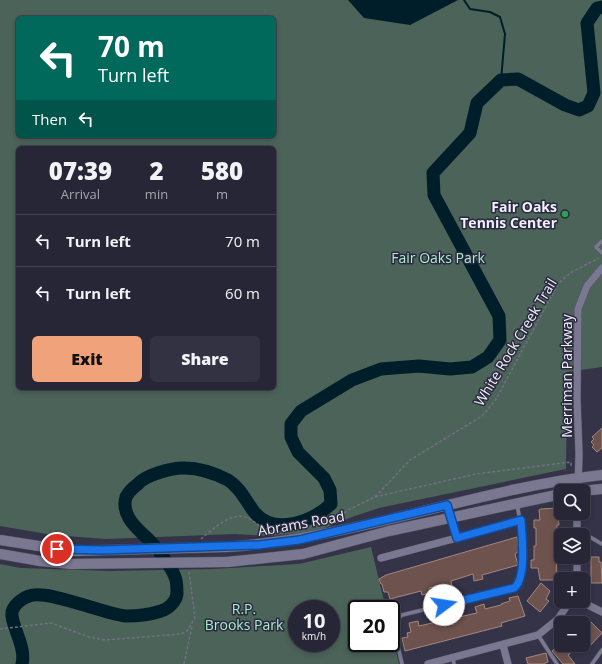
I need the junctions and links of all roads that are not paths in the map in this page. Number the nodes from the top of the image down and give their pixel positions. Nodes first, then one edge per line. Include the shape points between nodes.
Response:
1 (602, 241) edge
2 (602, 255) edge
3 (602, 268) edge
4 (574, 474) junction
5 (602, 475) edge
6 (576, 484) edge
7 (602, 489) edge
8 (590, 490) edge
9 (554, 496) edge
10 (517, 504) junction
11 (447, 505) junction
12 (451, 519) junction
13 (521, 520) junction
14 (457, 538) junction
15 (590, 538) edge
16 (0, 540) edge
17 (602, 544) edge
18 (0, 554) edge
19 (381, 558) dead end
20 (590, 606) edge
21 (565, 608) edge
22 (602, 612) edge
23 (538, 635) junction
24 (503, 645) junction
25 (602, 650) edge
26 (453, 661) edge
27 (402, 664) edge
28 (428, 664) edge
29 (508, 664) edge
30 (557, 664) edge
31 (592, 664) edge

1 - 2 lane via 596,247
3 - 4 street, Merriman Parkway via 587,286 578,309 579,453
4 - 5 main road, Abrams Road
4 - 6 street, Merriman Parkway
4 - 11 main road, Abrams Road
7 - 8 main road
9 - 10 main road, Abrams Road
10 - 12 main road, Abrams Road
10 - 13 lane
11 - 12 main road
11 - 16 main road, Abrams Road, bridge via 299,540 226,547 71,550
12 - 14 street
12 - 18 main road, Abrams Road, bridge via 389,531 303,554 227,562 71,564
13 - 14 street
13 - 27 lane via 522,573 518,585 402,615 395,622 394,629
14 - 19 street
15 - 17 lane
20 - 22 street
21 - 23 street via 558,619
23 - 24 street
23 - 30 lane
24 - 26 street
24 - 29 street
25 - 31 lane
26 - 28 street

